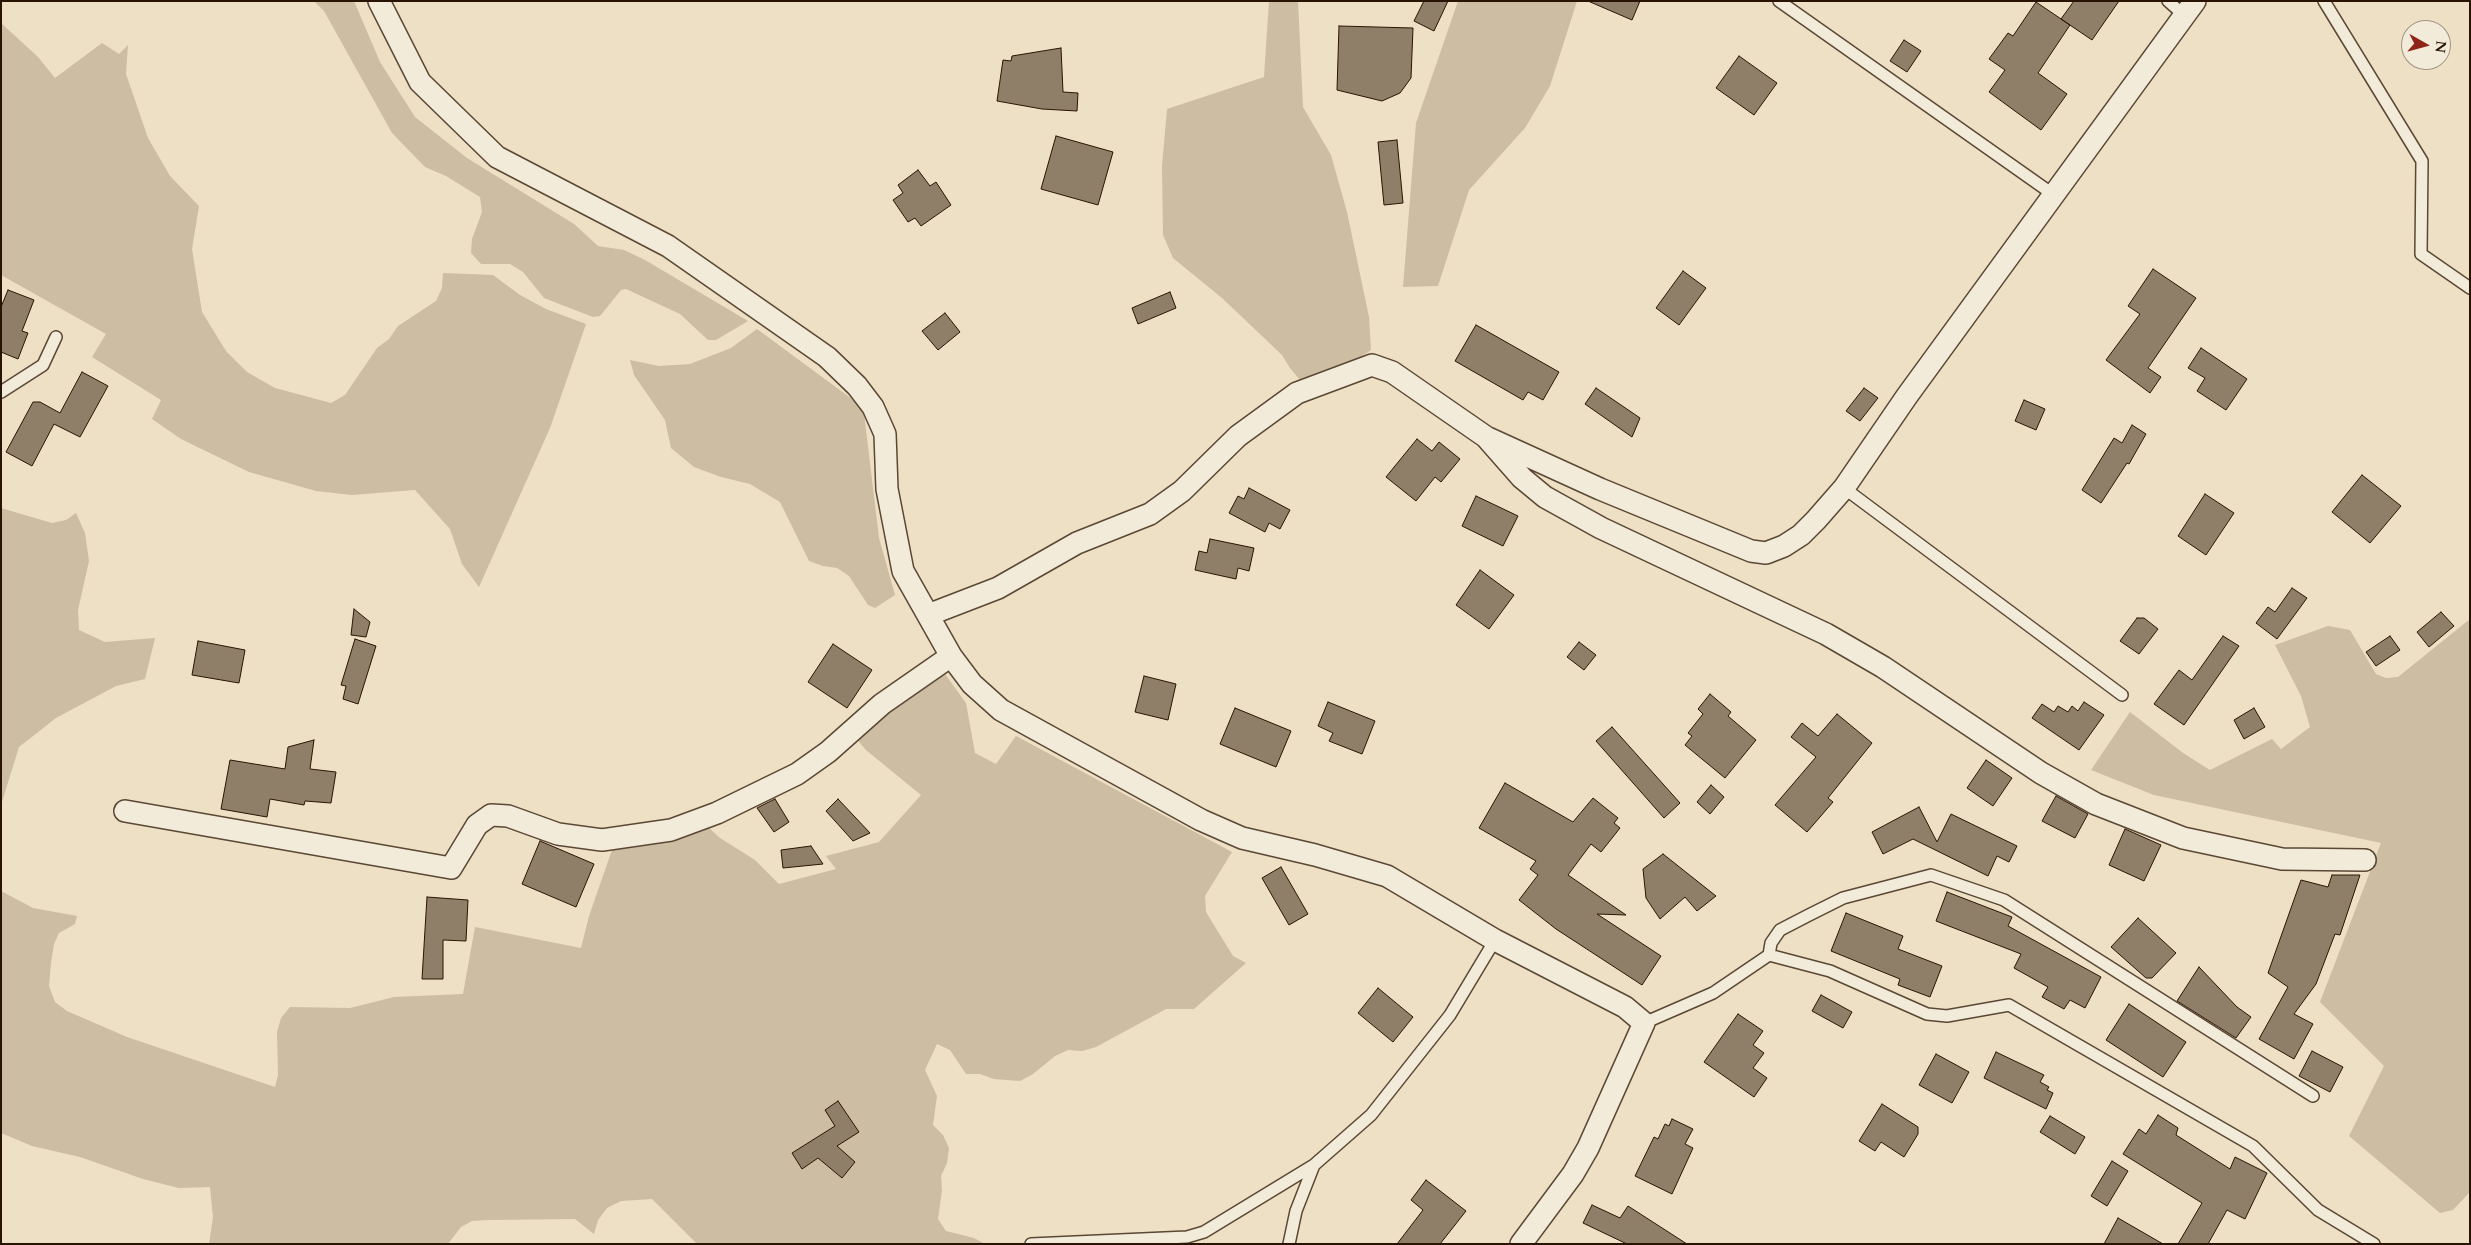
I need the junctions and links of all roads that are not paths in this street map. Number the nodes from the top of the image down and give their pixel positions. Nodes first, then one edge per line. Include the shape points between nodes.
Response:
1 (379, 1) edge
2 (1780, 1) edge
3 (2168, 1) edge
4 (2324, 1) edge
5 (2190, 8) edge
6 (2054, 195) junction
7 (2470, 288) edge
8 (56, 338) dead end
9 (1, 392) edge
10 (1486, 437) junction
11 (1844, 488) junction
12 (928, 615) junction
13 (951, 656) junction
14 (2122, 695) dead end
15 (125, 811) dead end
16 (2364, 860) dead end
17 (1495, 940) junction
18 (1769, 955) junction
19 (1644, 1023) junction
20 (2313, 1096) dead end
21 (1314, 1165) junction
22 (1031, 1244) edge
23 (1289, 1244) edge
24 (1521, 1244) edge
25 (2374, 1244) edge

1 - 12 street via 420,82 497,157 668,246 827,357 857,386 873,407 885,434 887,489 903,571
2 - 6 lane
3 - 5 lane
4 - 7 lane via 2422,161 2421,254
5 - 6 street
6 - 11 street
8 - 9 lane via 43,365
10 - 11 street via 1600,489 1751,551 1766,553 1790,542 1816,520
10 - 12 street via 1405,380 1383,367 1372,365 1297,393 1238,436 1182,491 1150,514 1077,543 998,588
10 - 16 street via 1522,478 1545,497 1601,528 1826,634 1883,667 2041,773 2096,804 2183,838 2282,859
11 - 14 lane
12 - 13 street
13 - 15 street via 882,704 828,752 797,774 717,813 671,830 602,840 558,834 508,816 491,815 477,825 451,868
13 - 17 street via 972,684 1001,710 1201,820 1242,838 1387,876
17 - 19 street via 1625,1007
17 - 21 lane via 1450,1015 1371,1115
18 - 19 lane via 1714,993
18 - 20 lane via 1771,943 1780,930 1844,898 1931,876 2004,900
18 - 25 lane via 1830,971 1927,1014 1947,1016 2009,1004 2253,1146 2318,1210
19 - 24 street via 1588,1148 1573,1174
21 - 22 lane via 1204,1232 1186,1237
21 - 23 lane via 1296,1212

